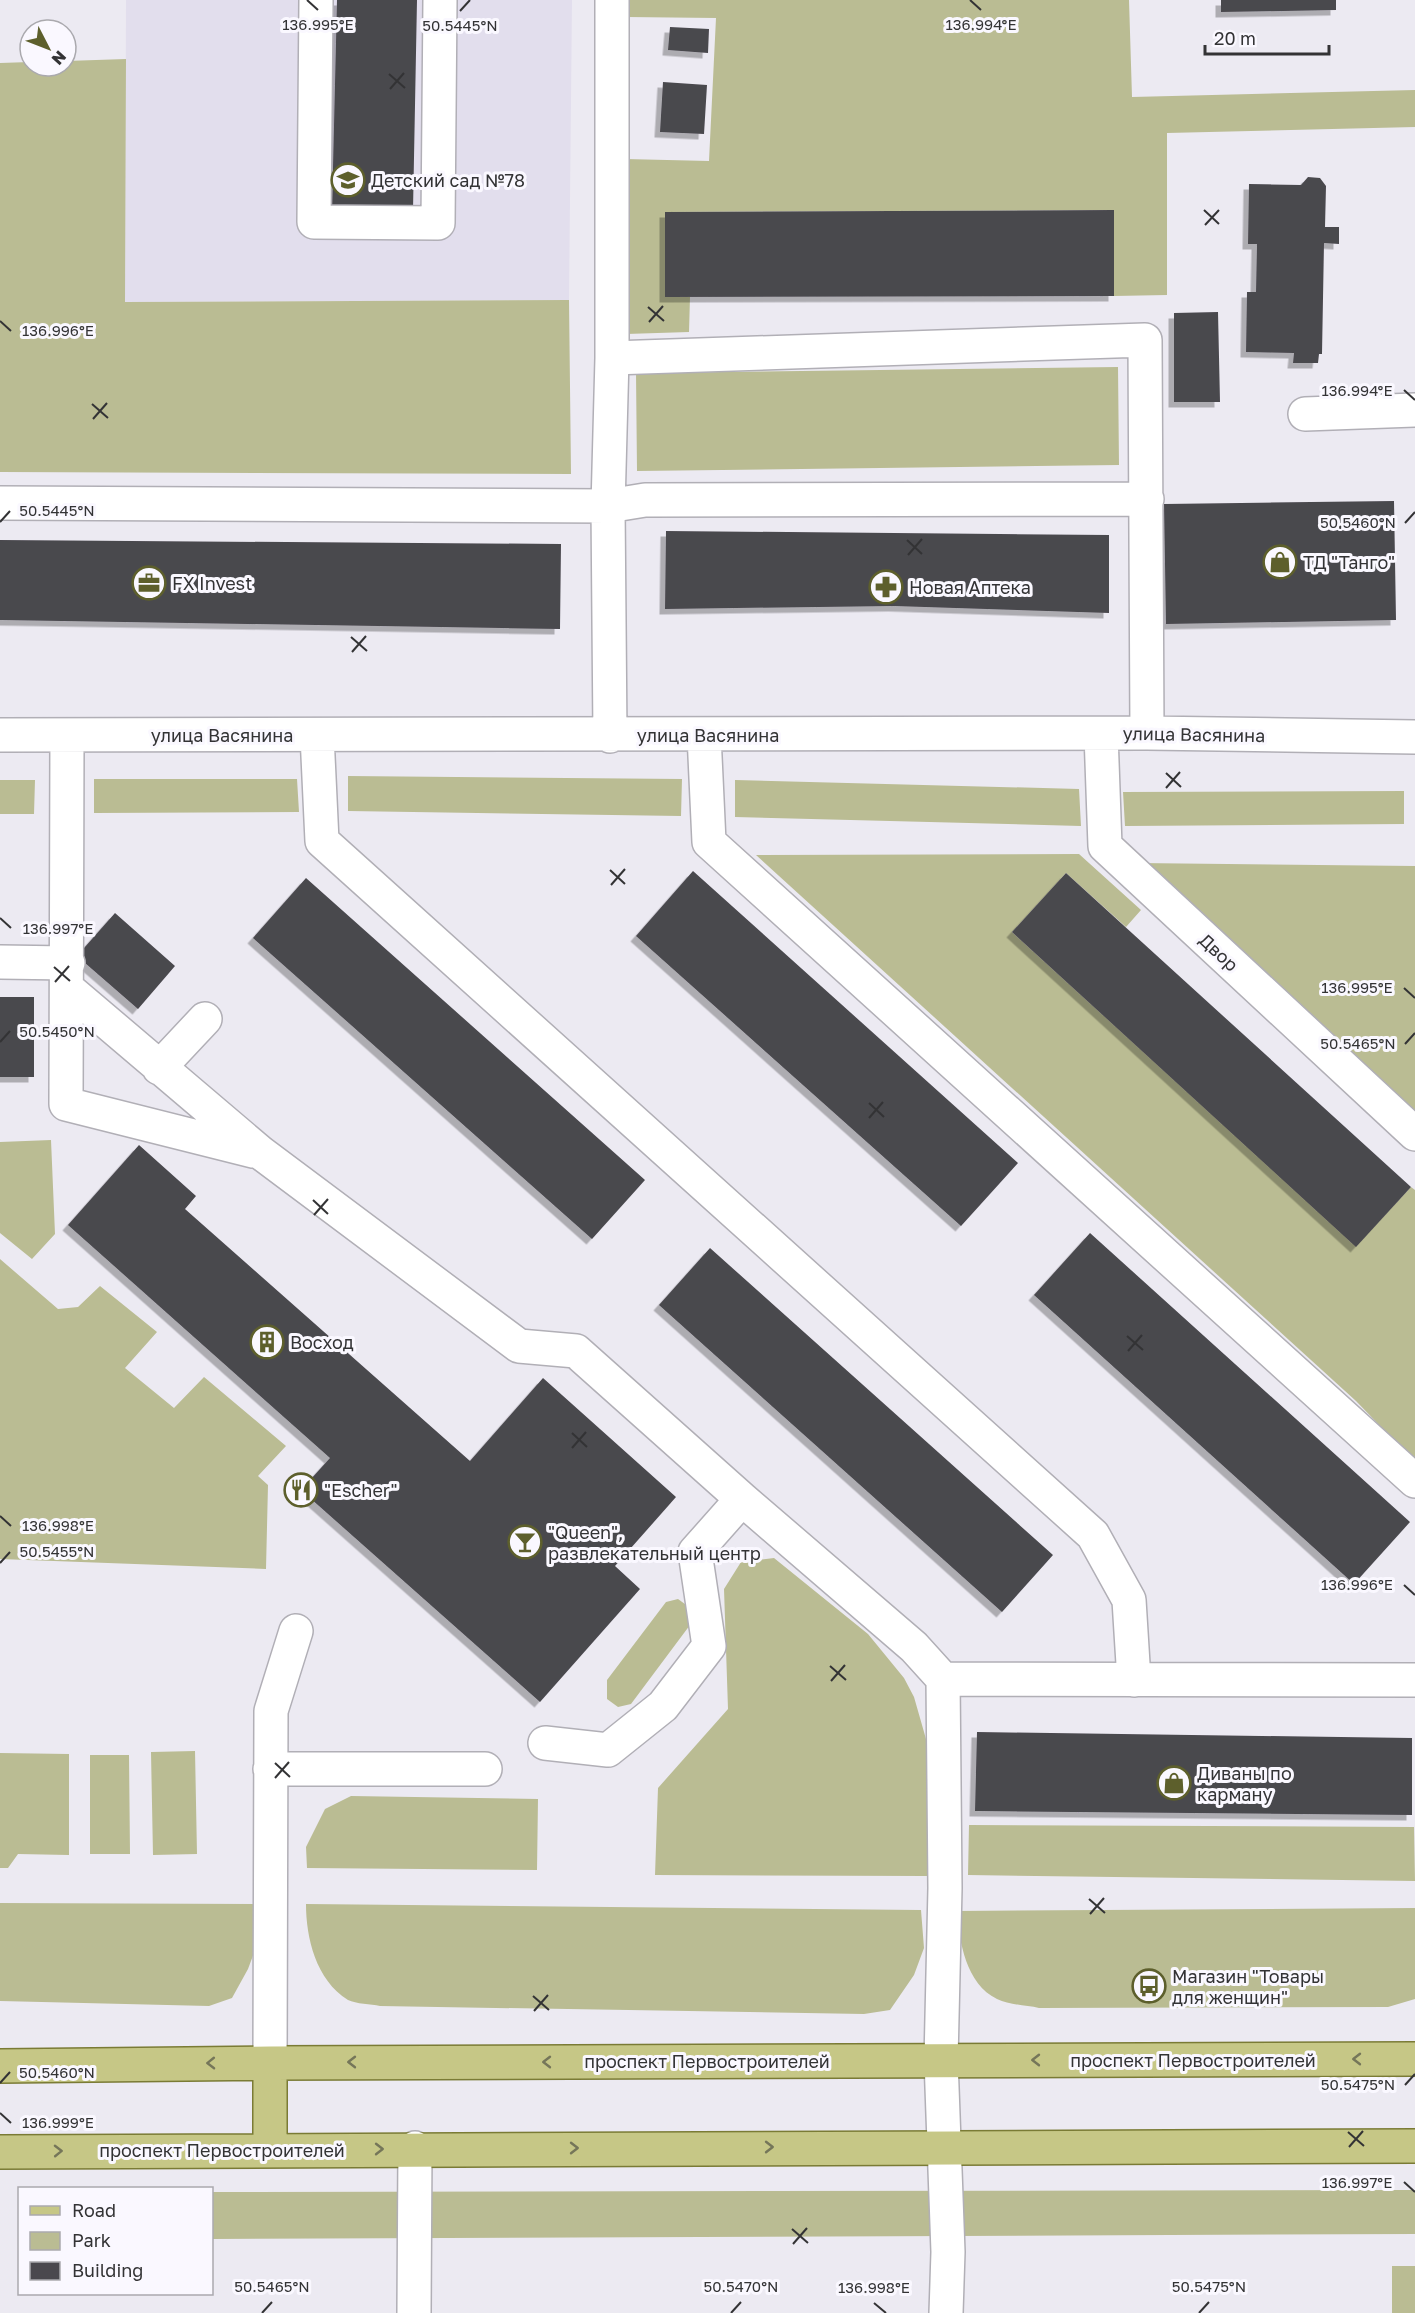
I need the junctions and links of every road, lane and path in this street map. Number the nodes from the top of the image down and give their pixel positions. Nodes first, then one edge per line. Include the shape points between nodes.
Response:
1 (316, 0) edge
2 (440, 0) edge
3 (612, 0) edge
4 (612, 358) junction
5 (1415, 410) edge
6 (1305, 414) dead end
7 (1147, 499) junction
8 (0, 503) edge
9 (608, 506) junction
10 (1147, 733) junction
11 (1101, 734) junction
12 (0, 735) edge
13 (67, 735) junction
14 (317, 735) junction
15 (704, 735) junction
16 (610, 736) junction
17 (1415, 737) edge
18 (0, 962) edge
19 (68, 976) junction
20 (205, 1019) dead end
21 (159, 1068) junction
22 (1415, 1134) edge
23 (261, 1153) junction
24 (1415, 1481) edge
25 (742, 1499) junction
26 (296, 1631) dead end
27 (943, 1679) junction
28 (1134, 1680) junction
29 (1415, 1680) edge
30 (545, 1743) dead end
31 (270, 1769) junction
32 (485, 1769) dead end
33 (1415, 2059) edge
34 (941, 2060) junction
35 (270, 2063) junction
36 (0, 2066) edge
37 (1415, 2146) edge
38 (944, 2147) junction
39 (415, 2148) junction
40 (270, 2150) junction
41 (0, 2152) edge
42 (414, 2313) edge
43 (946, 2313) edge

1 - 2 street via 314,222 438,224
3 - 4 street
4 - 7 street via 1145,340
4 - 9 street
5 - 6 street
7 - 9 street via 645,500
7 - 10 street
8 - 9 street
9 - 16 street
10 - 11 street, улица Васянина
10 - 17 street, улица Васянина
11 - 15 street, улица Васянина
11 - 22 street, Двор via 1105,846
12 - 13 street, улица Васянина
13 - 14 street, улица Васянина
13 - 19 street
14 - 16 street, улица Васянина
14 - 28 street via 322,841 1093,1535 1129,1600
15 - 16 street, улица Васянина
15 - 24 street via 709,842
18 - 19 street
19 - 21 street
19 - 23 street via 66,1104
20 - 21 street
21 - 23 street
23 - 25 street via 519,1346 576,1351
25 - 27 street via 914,1647
25 - 30 street via 695,1552 709,1646 663,1706 608,1750
26 - 31 street via 271,1711
27 - 28 street
27 - 34 street via 945,1888
28 - 29 street
31 - 32 street
31 - 35 street
33 -> 34 main road, проспект Первостроителей
34 -> 35 main road, проспект Первостроителей
34 - 38 street
35 -> 36 main road, проспект Первостроителей
35 - 40 main road
37 - 38 main road, проспект Первостроителей
39 -> 38 main road, проспект Первостроителей
38 - 43 street
40 -> 39 main road, проспект Первостроителей
39 - 42 street
41 -> 40 main road, проспект Первостроителей

